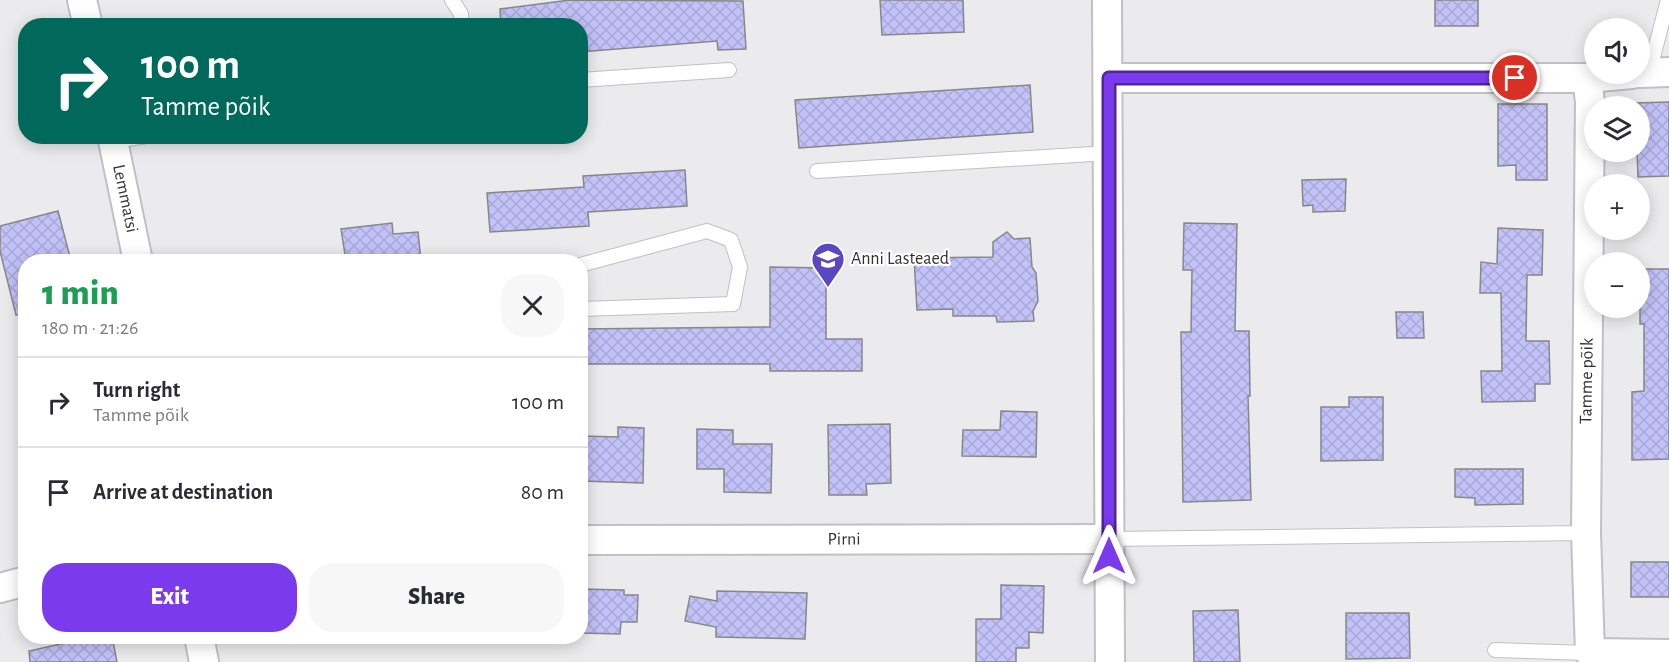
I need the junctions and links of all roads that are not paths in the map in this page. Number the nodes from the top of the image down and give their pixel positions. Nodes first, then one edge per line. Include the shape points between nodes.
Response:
1 (82, 0) edge
2 (452, 0) edge
3 (1107, 0) edge
4 (1668, 0) edge
5 (86, 18) edge
6 (461, 18) edge
7 (1650, 62) edge
8 (729, 70) dead end
9 (1109, 78) junction
10 (1584, 78) edge
11 (588, 79) edge
12 (1588, 84) edge
13 (113, 144) edge
14 (1109, 153) junction
15 (817, 171) dead end
16 (137, 254) edge
17 (588, 263) edge
18 (588, 309) edge
19 (1586, 533) junction
20 (1109, 539) junction
21 (588, 540) edge
22 (18, 583) edge
23 (0, 588) edge
24 (201, 644) edge
25 (1496, 650) dead end
26 (1590, 653) junction
27 (1669, 654) edge
28 (1534, 657) edge
29 (204, 662) edge
30 (1110, 662) edge

1 - 5 street
2 - 6 lane
3 - 9 street
4 - 7 lane
8 - 11 lane
9 - 10 street
9 - 14 street
12 - 19 street, Tamme põik
13 - 16 street, Lemmatsi
14 - 15 lane
14 - 20 street
17 - 18 lane via 707,231 731,240 740,267 733,304
19 - 20 lane
19 - 26 street, Tamme põik
20 - 21 street, Pirni
20 - 30 street
22 - 23 street
24 - 29 street
25 - 28 lane
26 - 27 street
26 - 28 lane

